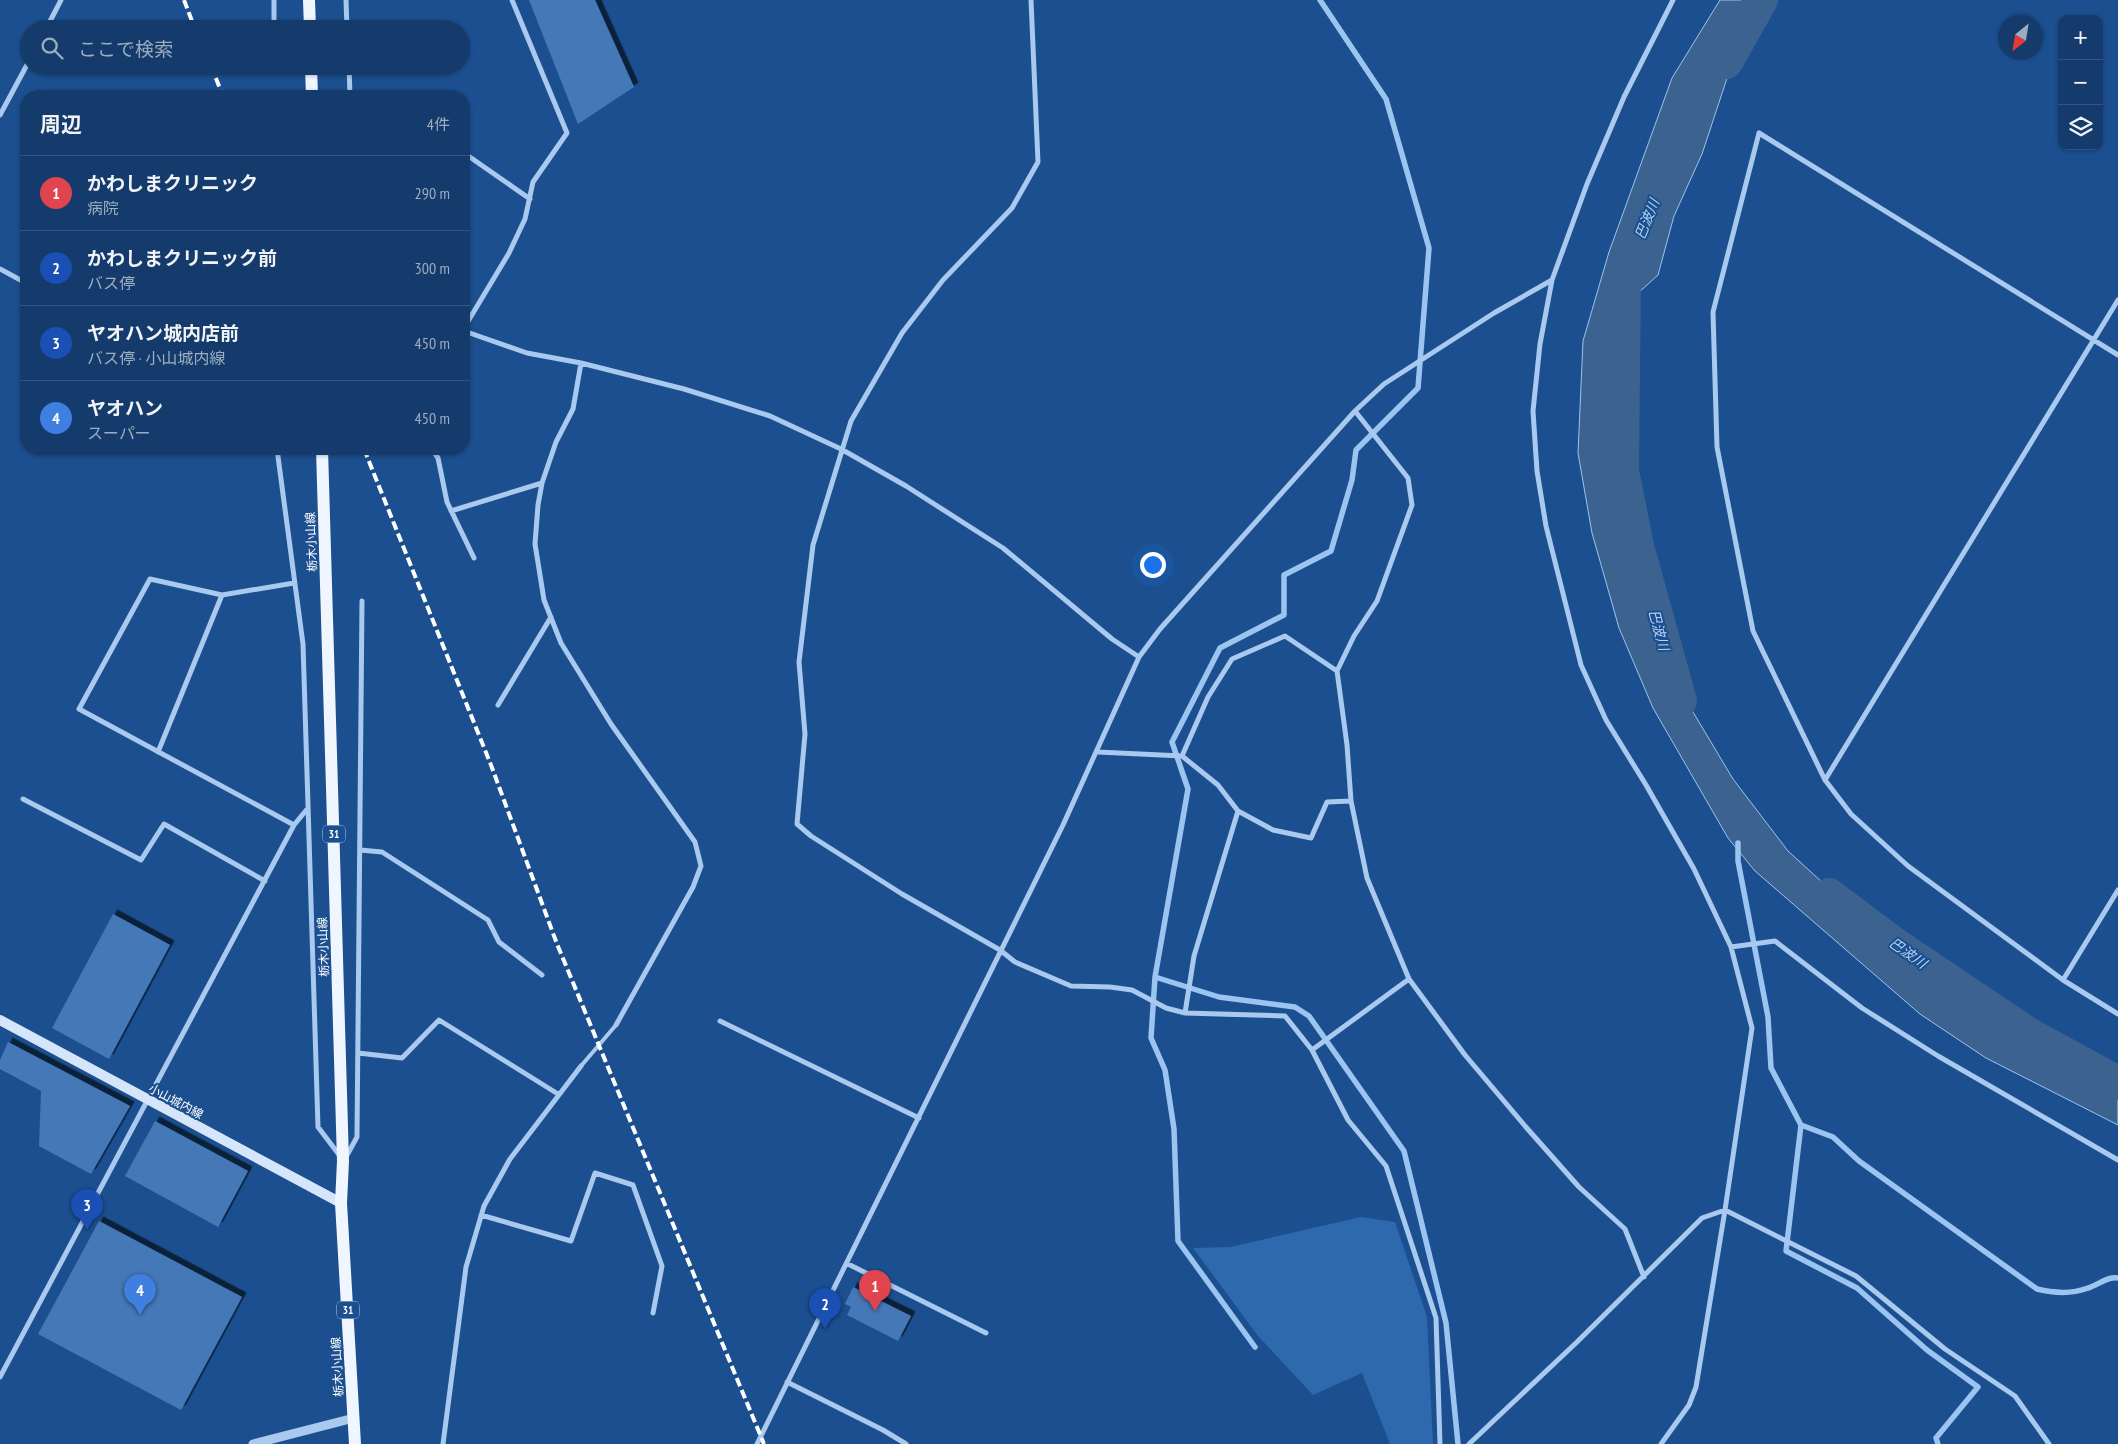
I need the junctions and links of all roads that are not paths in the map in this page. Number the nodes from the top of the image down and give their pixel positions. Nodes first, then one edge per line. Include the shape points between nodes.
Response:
1 (61, 0) edge
2 (274, 0) edge
3 (309, 0) edge
4 (346, 0) edge
5 (512, 0) edge
6 (1031, 0) edge
7 (1672, 0) edge
8 (274, 19) dead end
9 (51, 20) edge
10 (310, 20) edge
11 (347, 20) edge
12 (21, 75) edge
13 (311, 75) edge
14 (349, 75) edge
15 (312, 90) edge
16 (350, 90) edge
17 (0, 115) edge
18 (470, 157) edge
19 (530, 199) junction
20 (0, 269) edge
21 (20, 280) edge
22 (1552, 280) junction
23 (2118, 300) edge
24 (470, 319) edge
25 (470, 331) edge
26 (2093, 340) junction
27 (2118, 355) edge
28 (581, 363) junction
29 (1355, 412) junction
30 (841, 450) junction
31 (278, 455) edge
32 (322, 455) edge
33 (436, 455) edge
34 (542, 483) junction
35 (451, 511) junction
36 (474, 558) dead end
37 (294, 583) junction
38 (222, 594) junction
39 (362, 601) dead end
40 (551, 617) junction
41 (1138, 657) junction
42 (1337, 671) junction
43 (498, 705) dead end
44 (158, 752) junction
45 (1098, 752) junction
46 (1182, 756) junction
47 (1825, 780) junction
48 (23, 800) dead end
49 (1351, 801) junction
50 (308, 808) junction
51 (1238, 811) junction
52 (294, 825) junction
53 (360, 850) junction
54 (265, 881) junction
55 (2118, 890) edge
56 (1731, 947) junction
57 (1000, 950) junction
58 (542, 975) dead end
59 (1409, 979) junction
60 (2063, 980) junction
61 (1186, 1013) junction
62 (2118, 1014) edge
63 (0, 1020) edge
64 (720, 1021) dead end
65 (616, 1025) joint
66 (1312, 1050) junction
67 (358, 1053) junction
68 (581, 1066) joint
69 (558, 1094) junction
70 (148, 1100) junction
71 (919, 1118) junction
72 (2118, 1160) edge
73 (344, 1161) junction
74 (341, 1203) junction
75 (1725, 1210) junction
76 (481, 1215) junction
77 (848, 1264) junction
78 (1644, 1277) junction
79 (653, 1313) dead end
80 (986, 1333) dead end
81 (0, 1376) edge
82 (787, 1382) junction
83 (354, 1418) junction
84 (253, 1444) edge
85 (355, 1444) edge
86 (443, 1444) edge
87 (757, 1444) edge
88 (906, 1444) edge
89 (1440, 1444) edge
90 (1470, 1444) edge
91 (1661, 1444) edge
92 (2049, 1444) edge

1 - 9 street
2 - 8 street
3 - 10 main road
4 - 11 street
5 - 19 street via 567,133 534,182
6 - 30 street via 1038,162 1012,208 943,280 902,332 851,421
7 - 22 street via 1624,97
12 - 17 street
13 - 15 main road
14 - 16 street
18 - 19 street
19 - 24 street via 525,219 509,253
20 - 21 street
22 - 29 street via 1384,384
22 - 56 street via 1540,344 1533,411 1537,471 1546,526 1581,666 1606,720 1694,869
23 - 26 street
25 - 28 street via 527,353
26 - 27 street
26 - 47 street
26 - 47 street via 1759,132 1713,312 1717,446 1753,632
28 - 30 street via 684,389 770,416
28 - 34 street via 573,409 556,442
29 - 41 street
29 - 42 street via 1408,478 1412,505 1377,601 1354,636
30 - 41 street via 906,486 1003,548
30 - 57 street via 813,545 799,662 805,734 797,824 886,883
31 - 37 street
32 - 73 main road, 栃木小山線 / 31
33 - 35 street via 446,502
34 - 35 street
34 - 40 street via 535,544 544,600
35 - 36 street
37 - 38 street
37 - 50 street via 303,644
38 - 44 street
38 - 44 street via 150,579 79,708
39 - 53 street
40 - 43 street
40 - 65 street via 561,643 610,724 695,842 701,866 693,887
41 - 45 street
42 - 46 street via 1285,636 1232,659 1208,697
42 - 49 street
44 - 52 street
45 - 46 street
45 - 57 street
46 - 51 street via 1218,785
47 - 60 street via 1850,814 1908,866
48 - 54 street via 141,860 164,824
49 - 51 street via 1327,802 1311,838 1273,830
49 - 59 street via 1367,878
50 - 52 street
50 - 73 street via 318,1127
51 - 61 street via 1194,956
52 - 54 street
53 - 58 street via 382,852 488,920 499,942
53 - 67 street
54 - 70 street
55 - 60 street
56 - 72 street via 1775,941 1862,1008
56 - 75 street via 1752,1028
57 - 61 street via 1015,962 1071,986 1132,990 1166,1008
57 - 71 street
59 - 66 street
59 - 78 street via 1465,1055 1524,1126 1579,1188 1625,1228
60 - 62 street
61 - 66 street via 1285,1016
63 - 70 main road, 小山城内線
64 - 71 street
65 - 68 lane
66 - 89 street via 1348,1120 1386,1166 1436,1318
67 - 69 street via 402,1058 439,1020
67 - 73 street via 357,1137
68 - 69 street
69 - 76 street via 510,1159
70 - 74 main road, 小山城内線
70 - 81 street
71 - 77 street
73 - 74 main road, 栃木小山線 / 31
74 - 83 main road, 栃木小山線 / 31
75 - 78 street via 1702,1218
75 - 91 street via 1696,1387 1689,1405
75 - 92 street via 1856,1276 1945,1349 2015,1396
76 - 79 street via 571,1241 595,1173 634,1185 662,1266
76 - 86 street via 466,1267
77 - 80 street
77 - 82 street
78 - 90 street
82 - 87 street
82 - 88 street
83 - 84 street
83 - 85 main road, 栃木小山線 / 31

